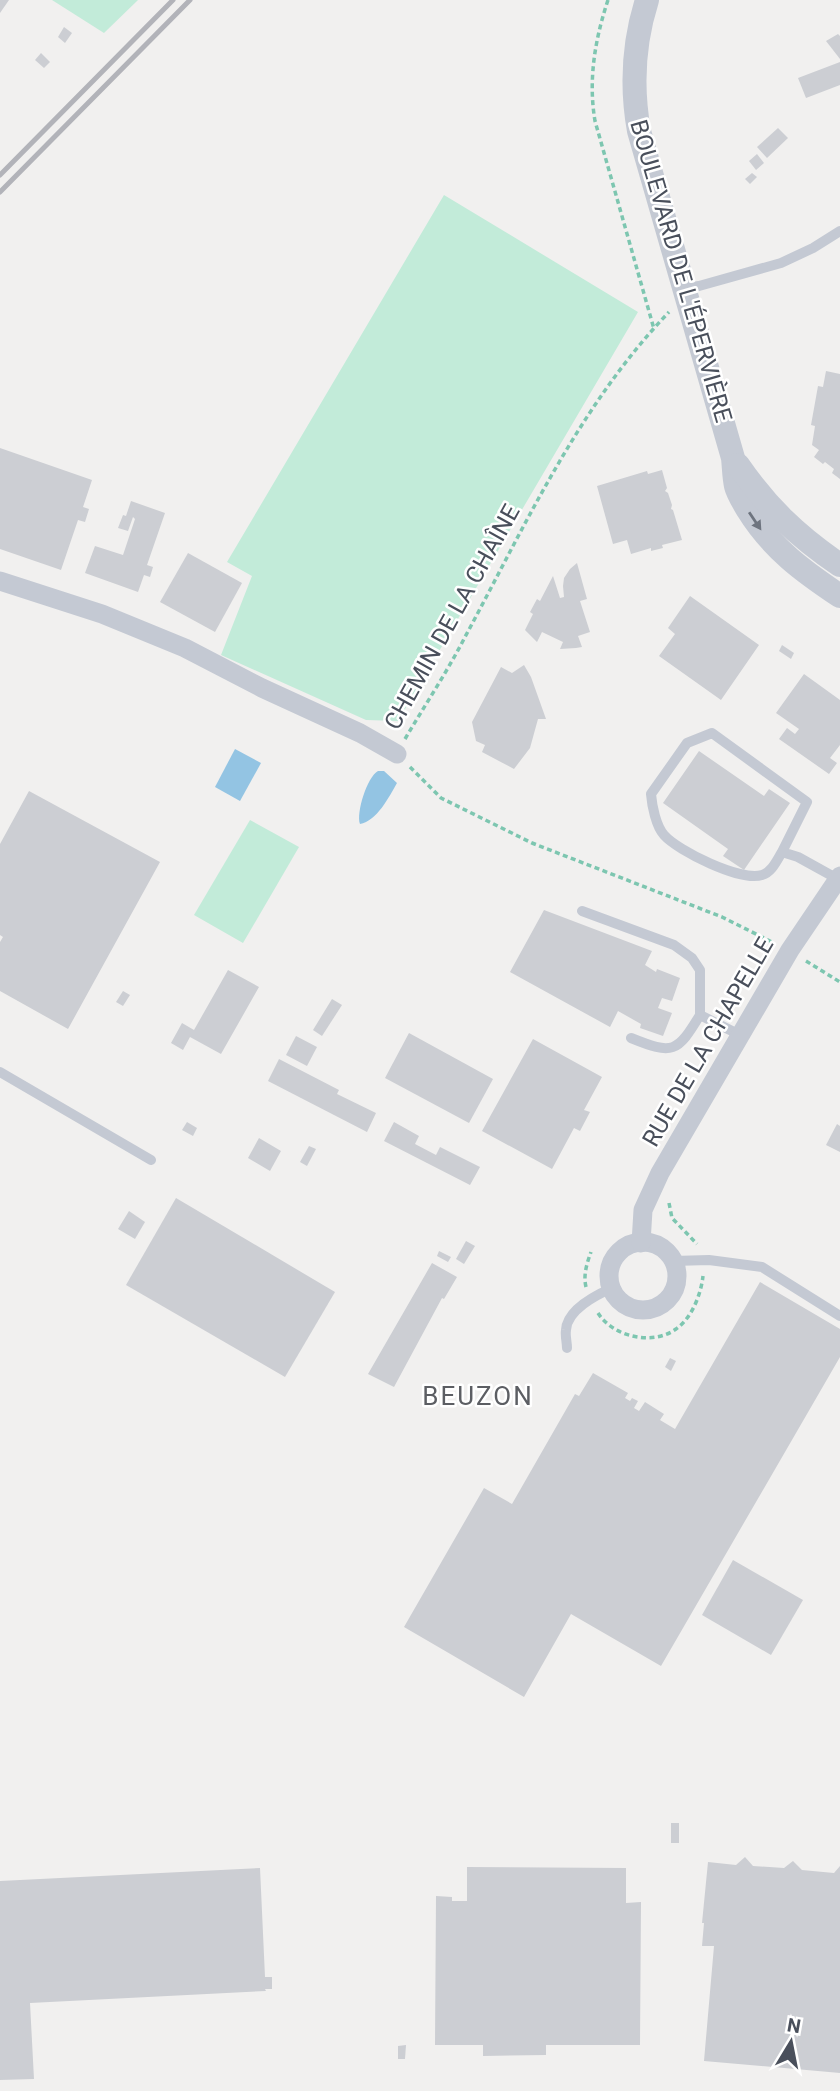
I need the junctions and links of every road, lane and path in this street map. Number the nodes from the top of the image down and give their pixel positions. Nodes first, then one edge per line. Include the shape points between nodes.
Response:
1 (608, 0) edge
2 (647, 0) edge
3 (840, 231) edge
4 (686, 294) junction
5 (654, 329) junction
6 (733, 458) junction
7 (840, 565) edge
8 (0, 581) edge
9 (840, 596) edge
10 (397, 754) junction
11 (782, 852) junction
12 (839, 878) edge
13 (582, 911) dead end
14 (790, 950) junction
15 (807, 961) junction
16 (800, 970) dead end
17 (840, 982) edge
18 (700, 1015) junction
19 (740, 1035) junction
20 (631, 1038) dead end
21 (0, 1072) edge
22 (151, 1160) dead end
23 (670, 1199) dead end
24 (641, 1242) junction
25 (591, 1252) dead end
26 (701, 1260) junction
27 (673, 1261) junction
28 (612, 1288) junction
29 (589, 1299) junction
30 (840, 1315) edge
31 (567, 1348) dead end

1 - 5 path via 594,60 595,121
2 - 4 street, BOULEVARD DE L'ÉPERVIÈRE via 636,39 634,101
3 - 4 lane via 782,263 699,286
4 - 5 path, CHEMIN DE LA CHAÎNE
4 - 6 street, BOULEVARD DE L'ÉPERVIÈRE
5 - 10 path, CHEMIN DE LA CHAÎNE via 599,397 542,489 464,640
6 - 7 street, BOULEVARD DE L'ÉPERVIÈRE via 778,516
6 -> 9 street, BOULEVARD DE L'ÉPERVIÈRE via 736,487 765,536 802,571
8 - 10 street via 102,614 185,648
10 - 14 path, CHEMIN DE LA CHAÎNE via 442,798 532,843 722,917
11 - 11 lane via 807,802 712,733 687,743 651,794 662,833 680,848 734,873 752,876 764,875
11 - 12 lane
12 - 14 street, RUE DE LA CHAPELLE
13 - 18 lane via 674,945 692,958 700,970
14 - 15 path, CHEMIN DE LA CHAÎNE
14 - 19 street, RUE DE LA CHAPELLE
15 - 16 path
15 - 17 path, CHEMIN DE LA CHAÎNE
18 - 19 lane
18 - 20 lane via 688,1035 667,1049
19 - 24 street, RUE DE LA CHAPELLE via 645,1201
21 - 22 lane
23 - 26 path via 672,1219 698,1246
24 - 27 street via 660,1247
24 - 28 street via 626,1247 615,1258
25 - 29 path via 584,1280
26 - 27 lane
26 - 29 path via 704,1276 696,1301 677,1329 660,1336 641,1338 613,1328 601,1319
26 - 30 lane via 762,1268
27 - 28 street via 675,1287 657,1307 630,1307
28 - 29 lane
29 - 31 lane via 565,1327

